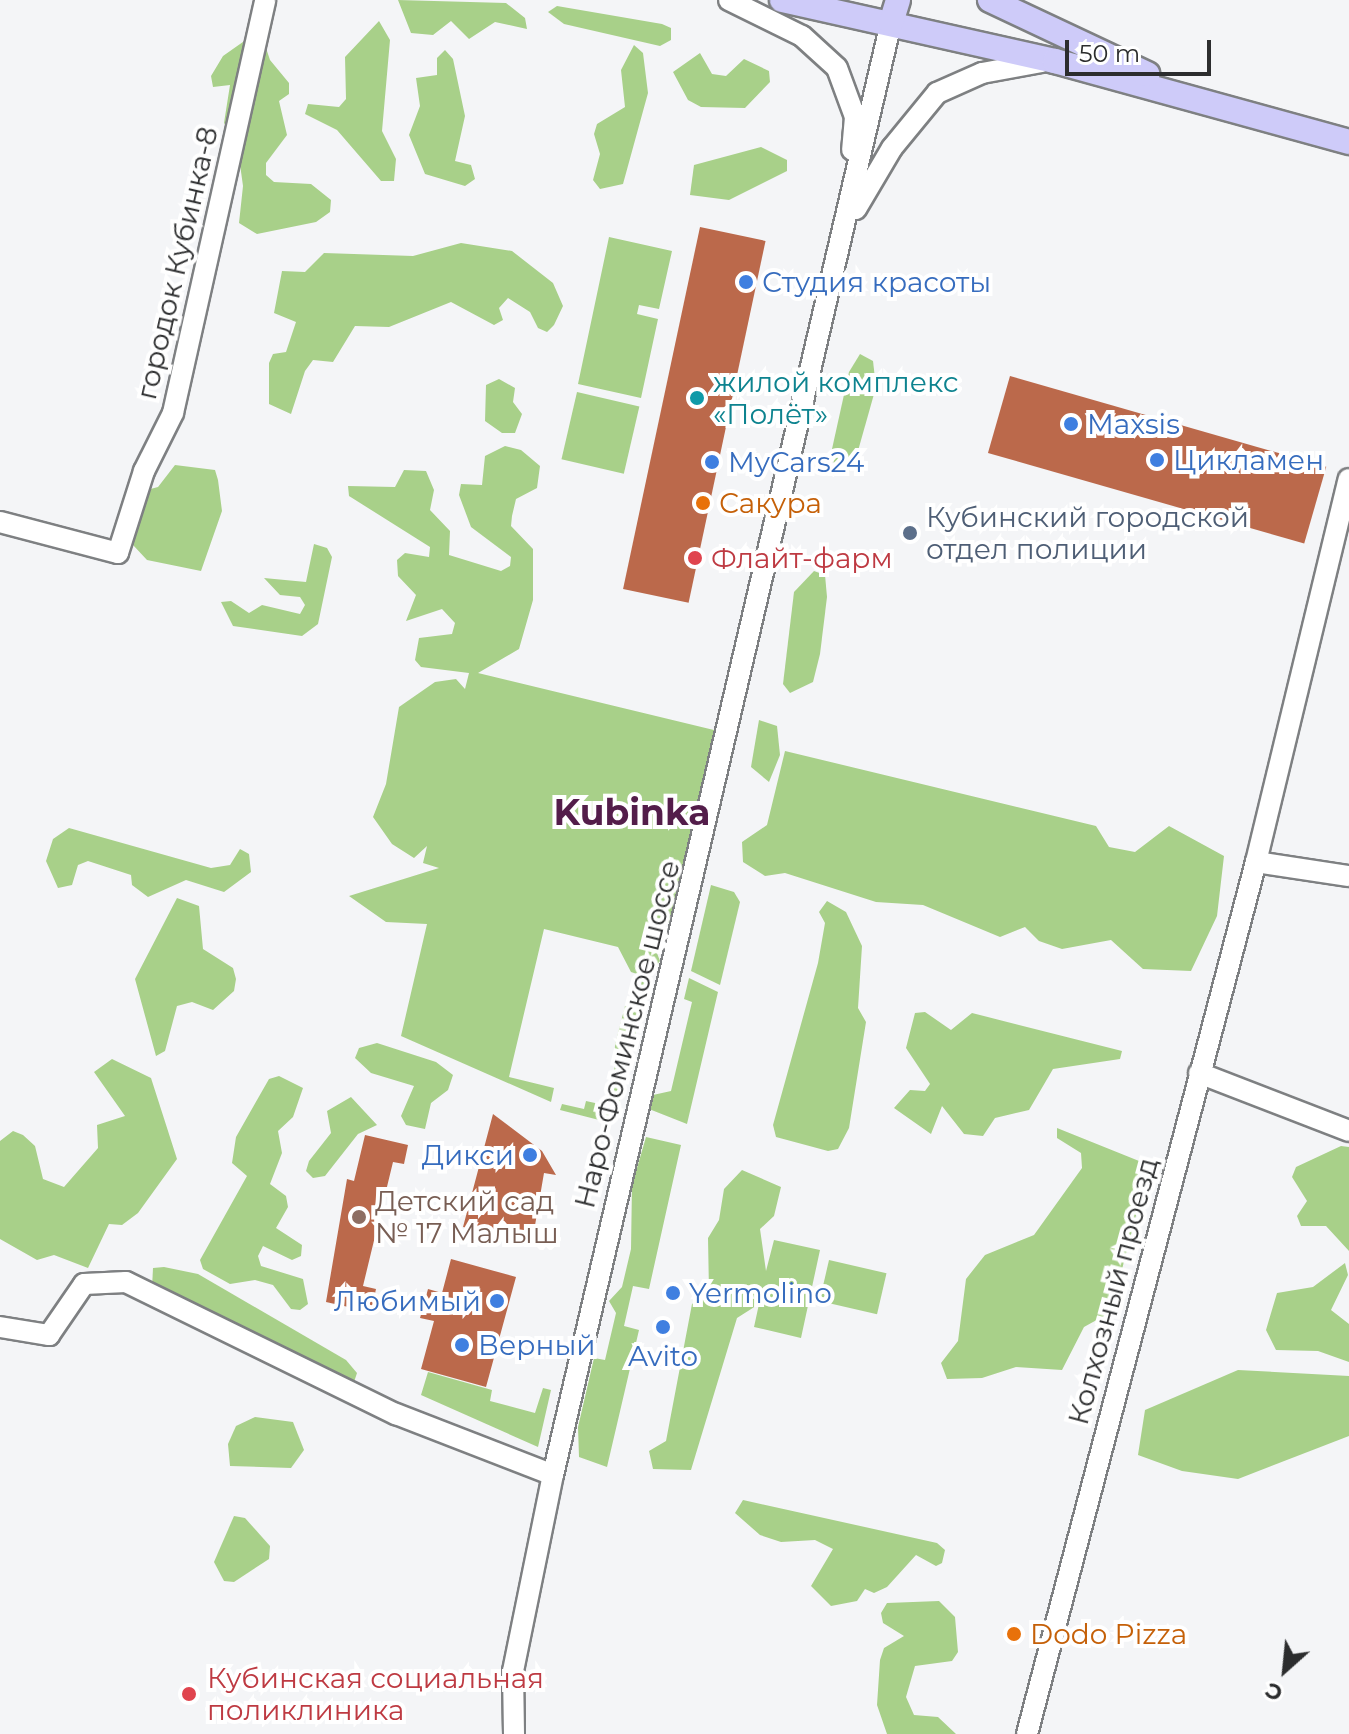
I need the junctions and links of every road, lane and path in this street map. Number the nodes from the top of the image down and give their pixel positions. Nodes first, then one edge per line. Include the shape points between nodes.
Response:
1 (265, 0) edge
2 (729, 0) edge
3 (782, 0) edge
4 (990, 0) edge
5 (893, 8) edge
6 (1055, 61) junction
7 (1215, 105) junction
8 (1343, 143) edge
9 (846, 226) junction
10 (1349, 479) edge
11 (0, 522) edge
12 (1256, 862) junction
13 (1349, 876) edge
14 (1199, 1073) junction
15 (1349, 1131) edge
16 (0, 1327) edge
17 (553, 1475) junction
18 (514, 1734) edge
19 (1027, 1734) edge

1 - 11 street, городок Кубинка-8 via 173,413 144,471 118,553
2 - 9 street via 802,36 848,87 855,117
3 - 5 main road
4 - 7 main road
5 - 6 main road
5 - 9 street, Наро-Фоминское шоссе
6 - 7 main road
6 - 9 street via 982,73 937,93 892,148
7 - 8 main road
9 - 17 street, Наро-Фоминское шоссе
10 - 12 street, Колхозный проезд
12 - 13 street
12 - 14 street, Колхозный проезд
14 - 15 street
14 - 19 street, Колхозный проезд
16 - 17 street via 49,1335 84,1284 126,1282 396,1414
17 - 18 street, Наро-Фоминское шоссе via 513,1671

